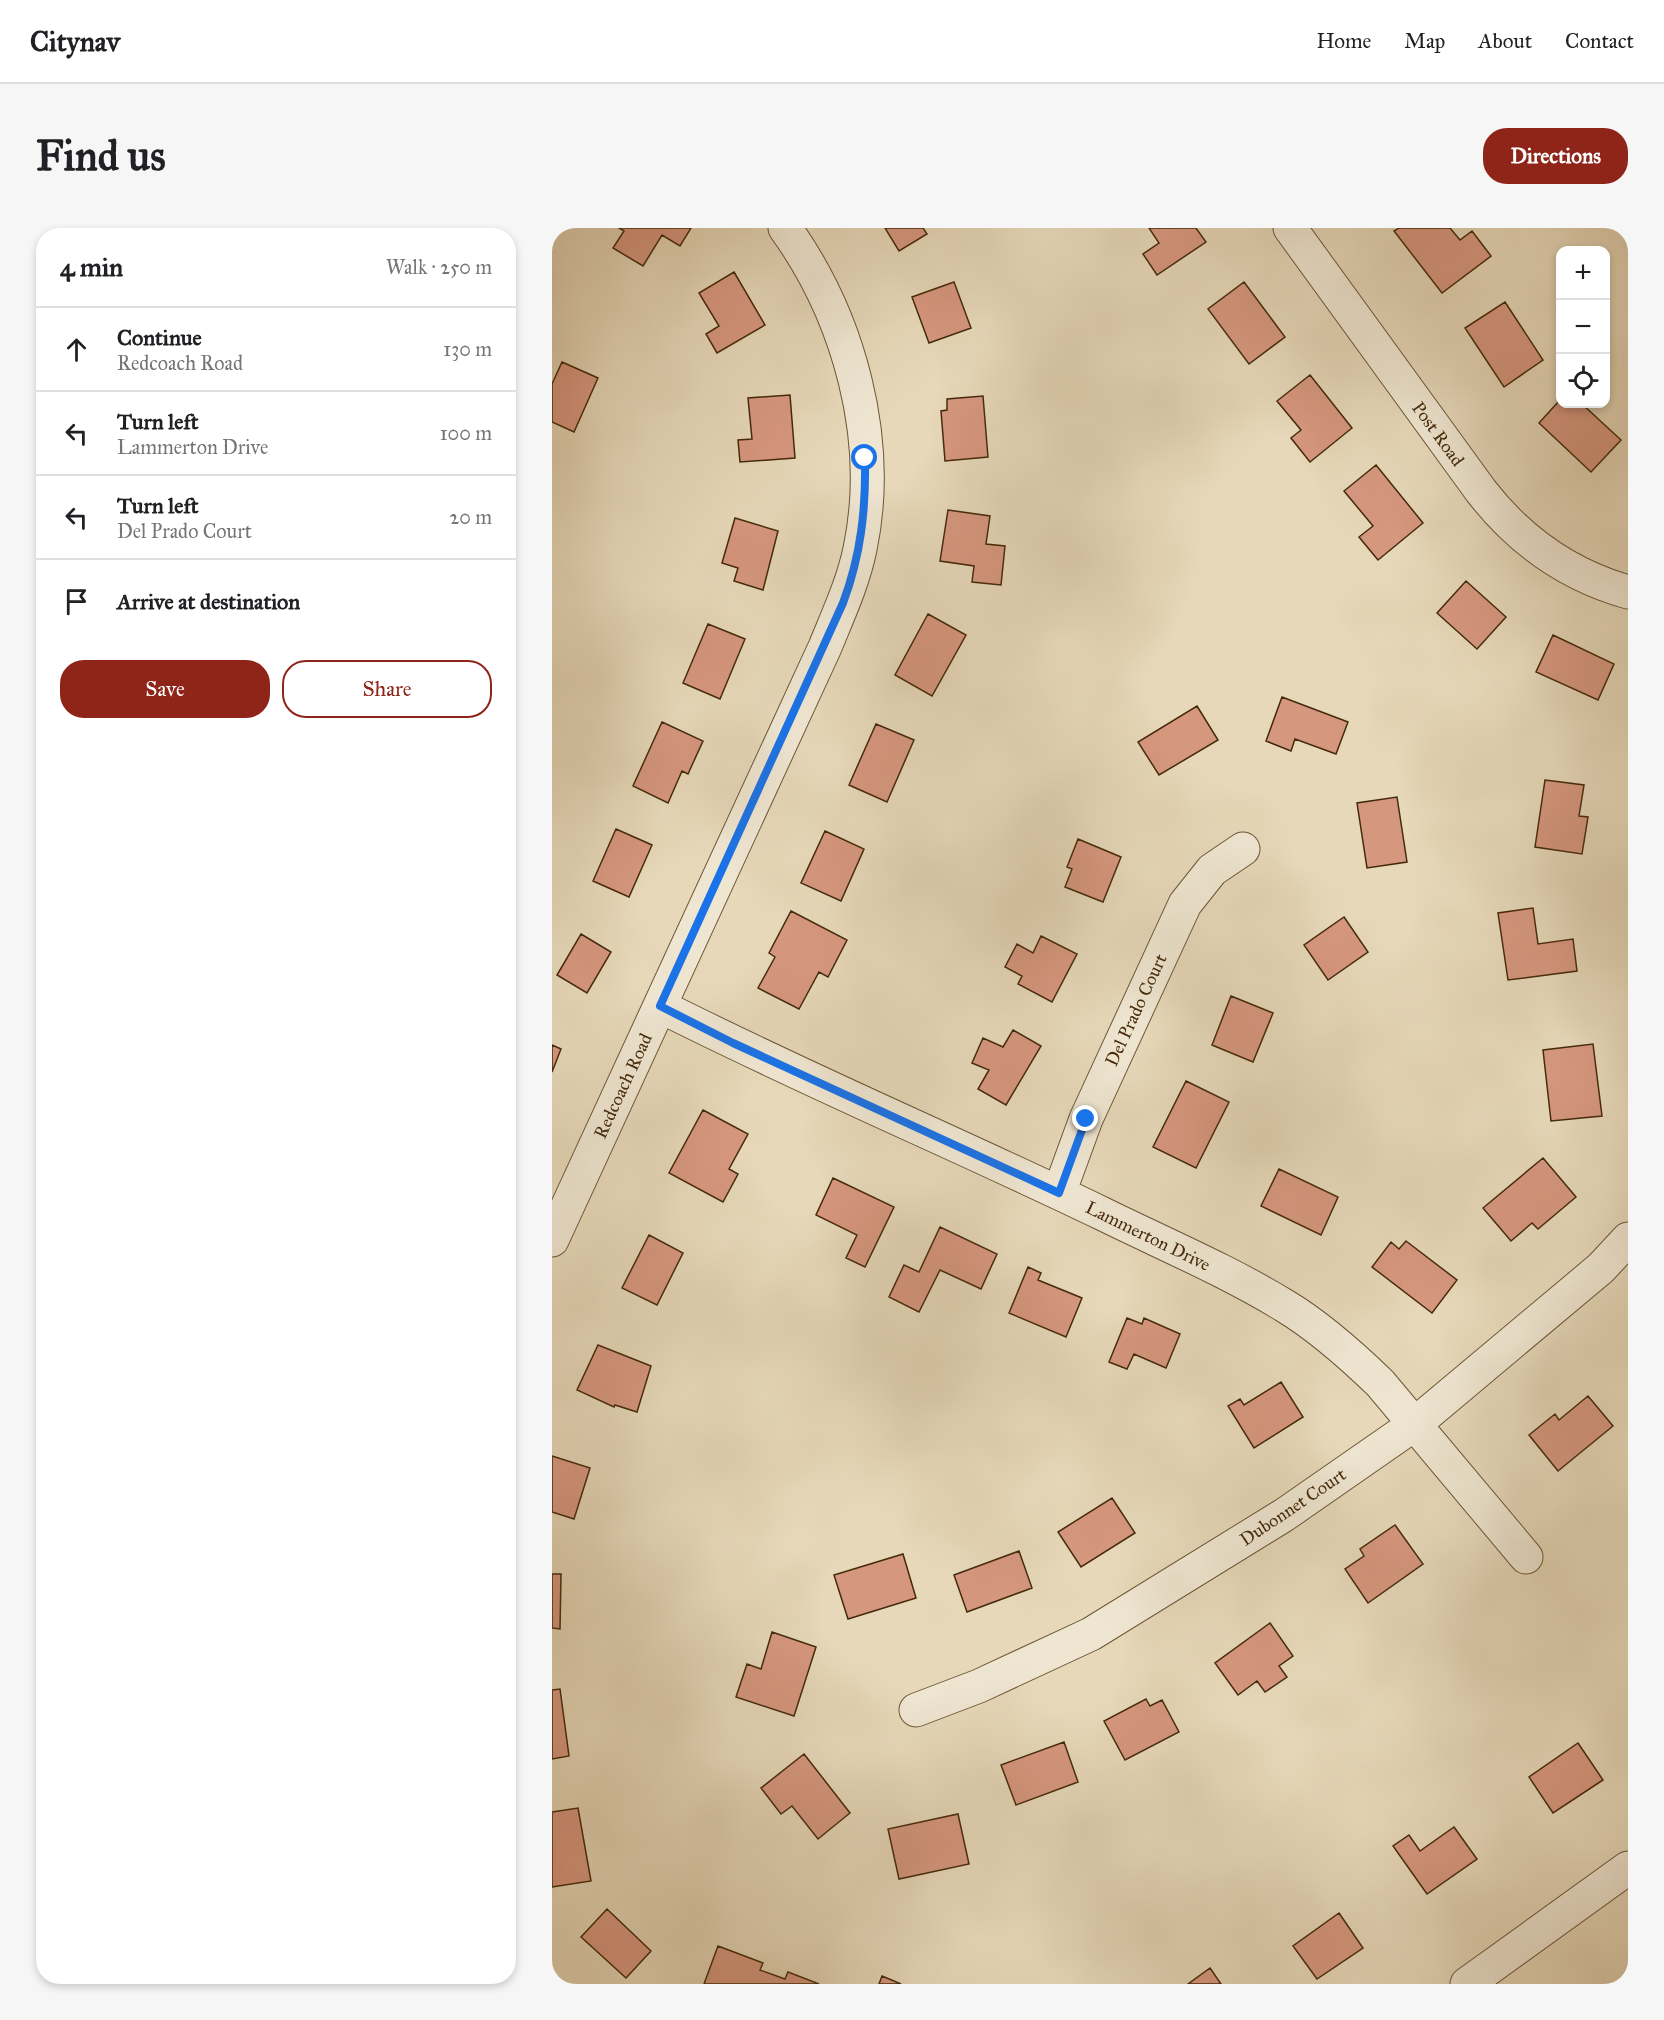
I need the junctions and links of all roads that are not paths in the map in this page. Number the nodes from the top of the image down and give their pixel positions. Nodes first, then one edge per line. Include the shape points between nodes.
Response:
1 (785, 228) edge
2 (1290, 228) edge
3 (1628, 592) edge
4 (1243, 849) dead end
5 (660, 1006) junction
6 (1059, 1193) junction
7 (1628, 1239) edge
8 (552, 1240) edge
9 (1415, 1424) junction
10 (1526, 1557) dead end
11 (916, 1710) dead end
12 (1628, 1868) edge
13 (1467, 1984) edge

1 - 5 street, Redcoach Road via 828,299 849,359 865,458 860,547 830,636
2 - 3 street, Post Road via 1506,521 1570,569
4 - 6 street, Del Prado Court via 1212,870 1185,904 1086,1119
5 - 6 street, Lammerton Drive
5 - 8 street, Redcoach Road
6 - 9 street, Lammerton Drive via 1287,1307 1353,1357
7 - 9 street, Dubonnet Court via 1602,1268
9 - 10 street, Lammerton Drive
9 - 11 street, Dubonnet Court via 1284,1515 1090,1635
12 - 13 street

